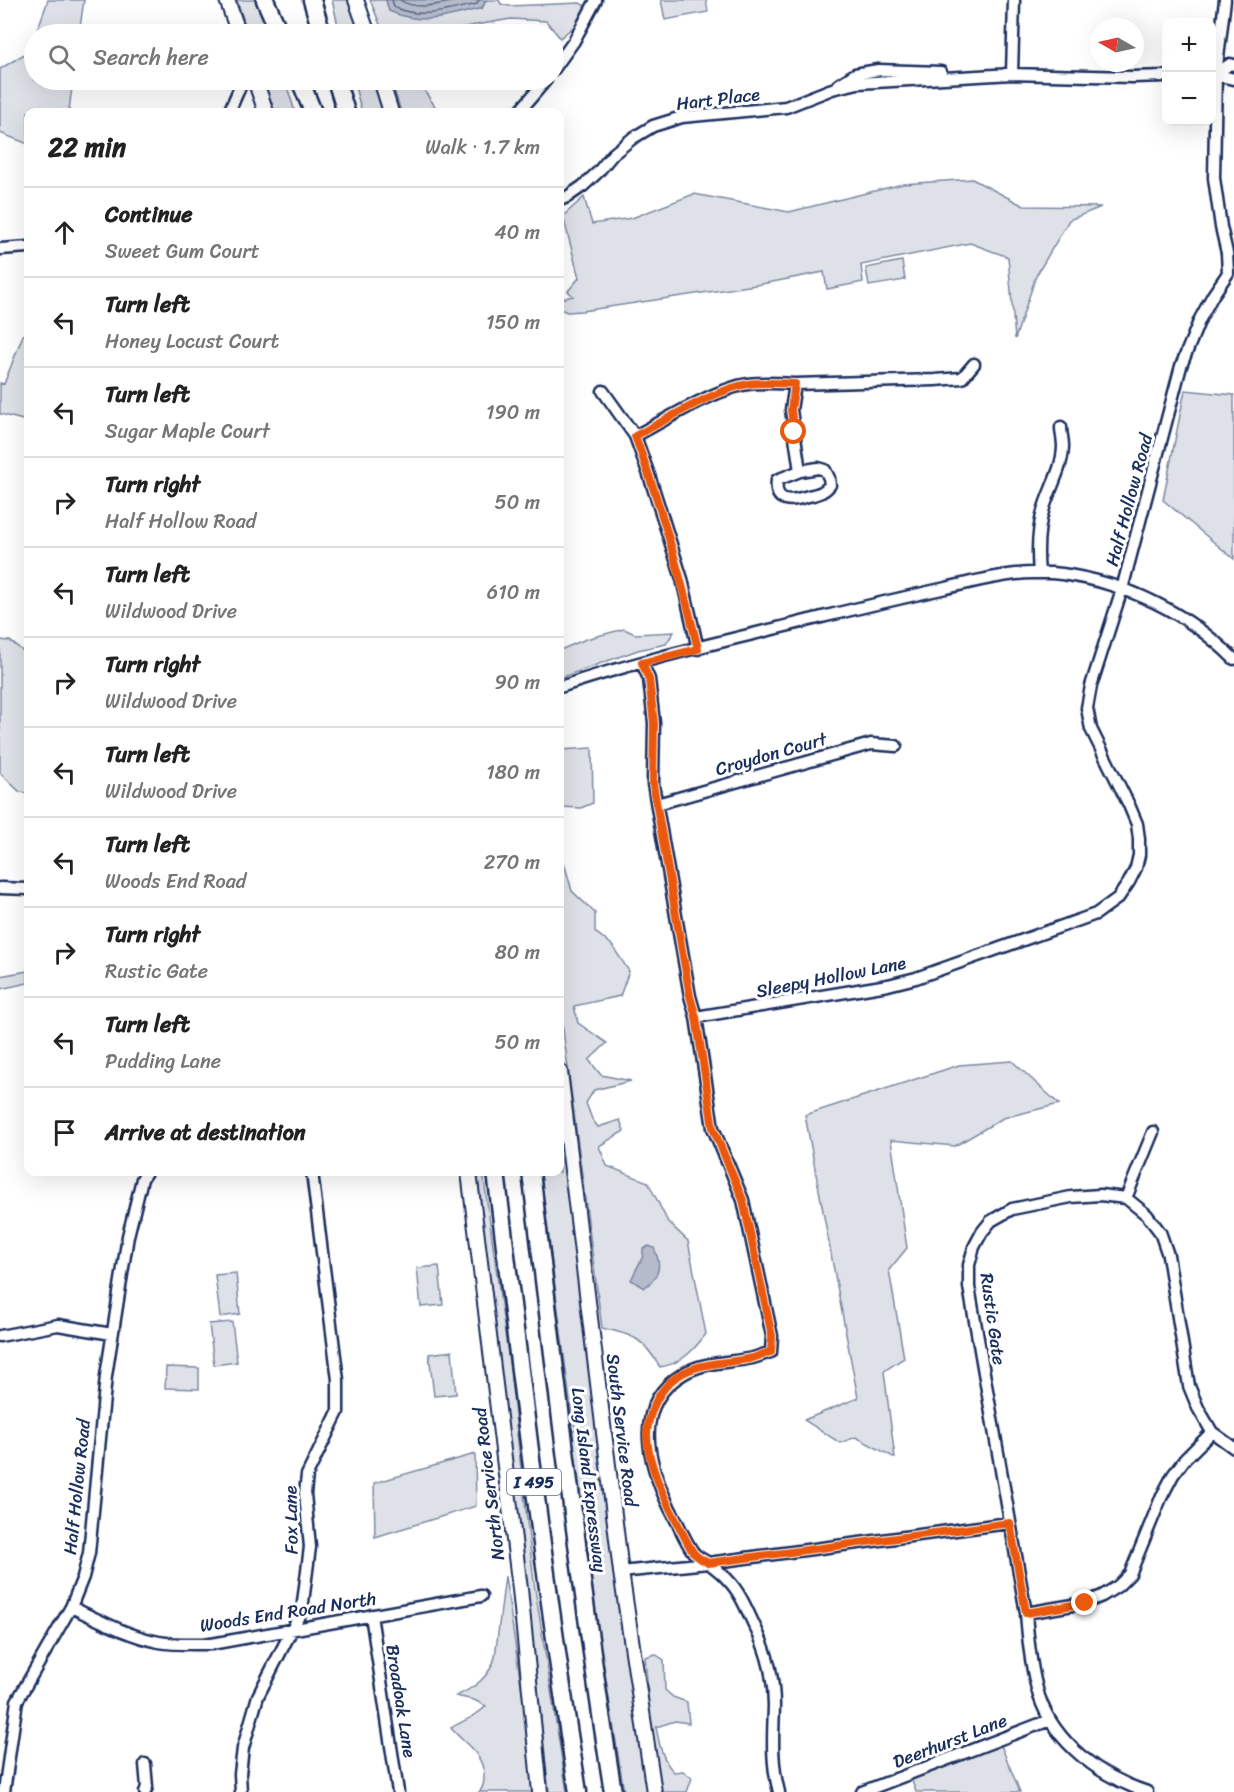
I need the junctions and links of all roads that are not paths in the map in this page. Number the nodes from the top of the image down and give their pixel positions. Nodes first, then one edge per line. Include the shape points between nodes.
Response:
1 (227, 0) edge
2 (265, 0) edge
3 (275, 0) edge
4 (312, 0) edge
5 (323, 0) edge
6 (356, 0) edge
7 (596, 0) edge
8 (1014, 0) edge
9 (1225, 0) edge
10 (235, 24) edge
11 (276, 24) edge
12 (283, 24) edge
13 (319, 24) edge
14 (327, 24) edge
15 (364, 24) edge
16 (564, 55) edge
17 (1234, 65) edge
18 (1214, 72) edge
19 (1216, 73) edge
20 (1216, 74) edge
21 (1012, 75) junction
22 (1162, 76) edge
23 (1234, 79) edge
24 (239, 90) edge
25 (258, 90) edge
26 (305, 90) edge
27 (339, 90) edge
28 (384, 90) edge
29 (538, 90) edge
30 (231, 108) edge
31 (265, 108) edge
32 (312, 108) edge
33 (345, 108) edge
34 (390, 108) edge
35 (522, 108) edge
36 (1214, 126) edge
37 (564, 198) edge
38 (24, 247) edge
39 (1, 249) edge
40 (974, 364) dead end
41 (795, 384) junction
42 (603, 391) dead end
43 (1060, 427) dead end
44 (635, 436) junction
45 (800, 471) junction
46 (1039, 573) junction
47 (1122, 589) junction
48 (698, 649) junction
49 (1234, 659) edge
50 (642, 663) junction
51 (564, 686) edge
52 (896, 746) dead end
53 (657, 804) junction
54 (0, 888) edge
55 (24, 889) edge
56 (696, 1017) junction
57 (564, 1105) edge
58 (1153, 1132) dead end
59 (144, 1176) edge
60 (312, 1176) edge
61 (469, 1176) edge
62 (496, 1176) edge
63 (531, 1176) edge
64 (1126, 1198) junction
65 (112, 1334) junction
66 (0, 1336) edge
67 (1212, 1432) junction
68 (1234, 1448) edge
69 (1010, 1523) junction
70 (708, 1563) junction
71 (621, 1572) junction
72 (480, 1596) dead end
73 (71, 1607) junction
74 (1026, 1613) junction
75 (371, 1615) junction
76 (292, 1629) junction
77 (1050, 1720) junction
78 (145, 1764) dead end
79 (4, 1792) edge
80 (145, 1792) edge
81 (241, 1792) edge
82 (398, 1792) edge
83 (540, 1792) edge
84 (578, 1792) edge
85 (613, 1792) edge
86 (654, 1792) edge
87 (779, 1792) edge
88 (862, 1792) edge
89 (1147, 1792) edge

1 - 10 main road
2 - 11 highway
3 - 12 highway
4 - 13 highway
5 - 14 highway
6 - 15 main road
7 - 16 street
8 - 21 street
9 - 18 street, Half Hollow Road
17 - 19 street
20 - 23 street
21 - 22 street, Hart Place
21 - 37 street, Hart Place via 858,83 786,107 682,117 653,126 633,138 583,186
24 - 30 street
25 - 31 main road
26 - 32 highway
27 - 33 highway
28 - 34 main road
29 - 35 street
36 - 47 street, Half Hollow Road via 1214,178 1228,273 1200,319 1181,366
38 - 39 street
40 - 41 street via 962,378
41 - 44 street via 746,384 729,389
41 - 45 street via 791,410
42 - 44 street
43 - 46 street via 1061,463 1038,532
44 - 48 street via 682,579
45 - 45 street via 777,480 776,488 784,500 825,492 830,485 825,470
46 - 47 street, Half Hollow Road via 1093,580
46 - 48 street, Half Hollow Road via 1004,575
47 - 49 street via 1185,618
47 - 56 street, Sleepy Hollow Lane via 1087,708 1091,729 1137,824 1136,868 1118,898 1096,914 916,978
48 - 50 street, Half Hollow Road
50 - 51 street, Half Hollow Road
50 - 53 street via 649,679 654,723 653,784
52 - 53 street, Croydon Court via 871,744
53 - 56 street
54 - 55 street
56 - 70 street via 713,1128 743,1200 772,1336 771,1352 701,1366 672,1381 659,1395 651,1414 647,1434 655,1473 694,1554
57 - 71 main road, South Service Road
58 - 64 street
59 - 65 street, Half Hollow Road via 128,1236
60 - 76 street, Fox Lane via 339,1412 307,1474 310,1547 302,1610
61 - 83 main road, North Service Road via 520,1589
62 - 84 highway, I 495 via 543,1554
63 - 85 highway, Long Island Expressway / I 495 via 577,1550
64 - 67 street via 1160,1232 1168,1254 1189,1386
64 - 69 street, Rustic Gate via 1071,1197 1012,1209 991,1221 974,1247 969,1287
65 - 66 street via 58,1325
65 - 73 street, Half Hollow Road via 89,1553
67 - 68 street
67 - 74 street via 1173,1475 1130,1574 1118,1586 1085,1603
69 - 70 street
69 - 74 street, Rustic Gate
70 - 71 street
70 - 87 street via 729,1580 766,1656 772,1681 774,1773
71 - 86 main road, South Service Road
72 - 75 street, Woods End Road North
73 - 76 street, Woods End Road North via 158,1642 211,1644
73 - 79 street, Half Hollow Road via 17,1701
74 - 77 street, Rustic Gate via 1034,1674
75 - 76 street, Woods End Road North
75 - 82 street, Broadoak Lane
76 - 81 street, Fox Lane via 258,1696 243,1748
77 - 88 street, Deerhurst Lane
77 - 89 street, Rustic Gate via 1092,1766
78 - 80 street

